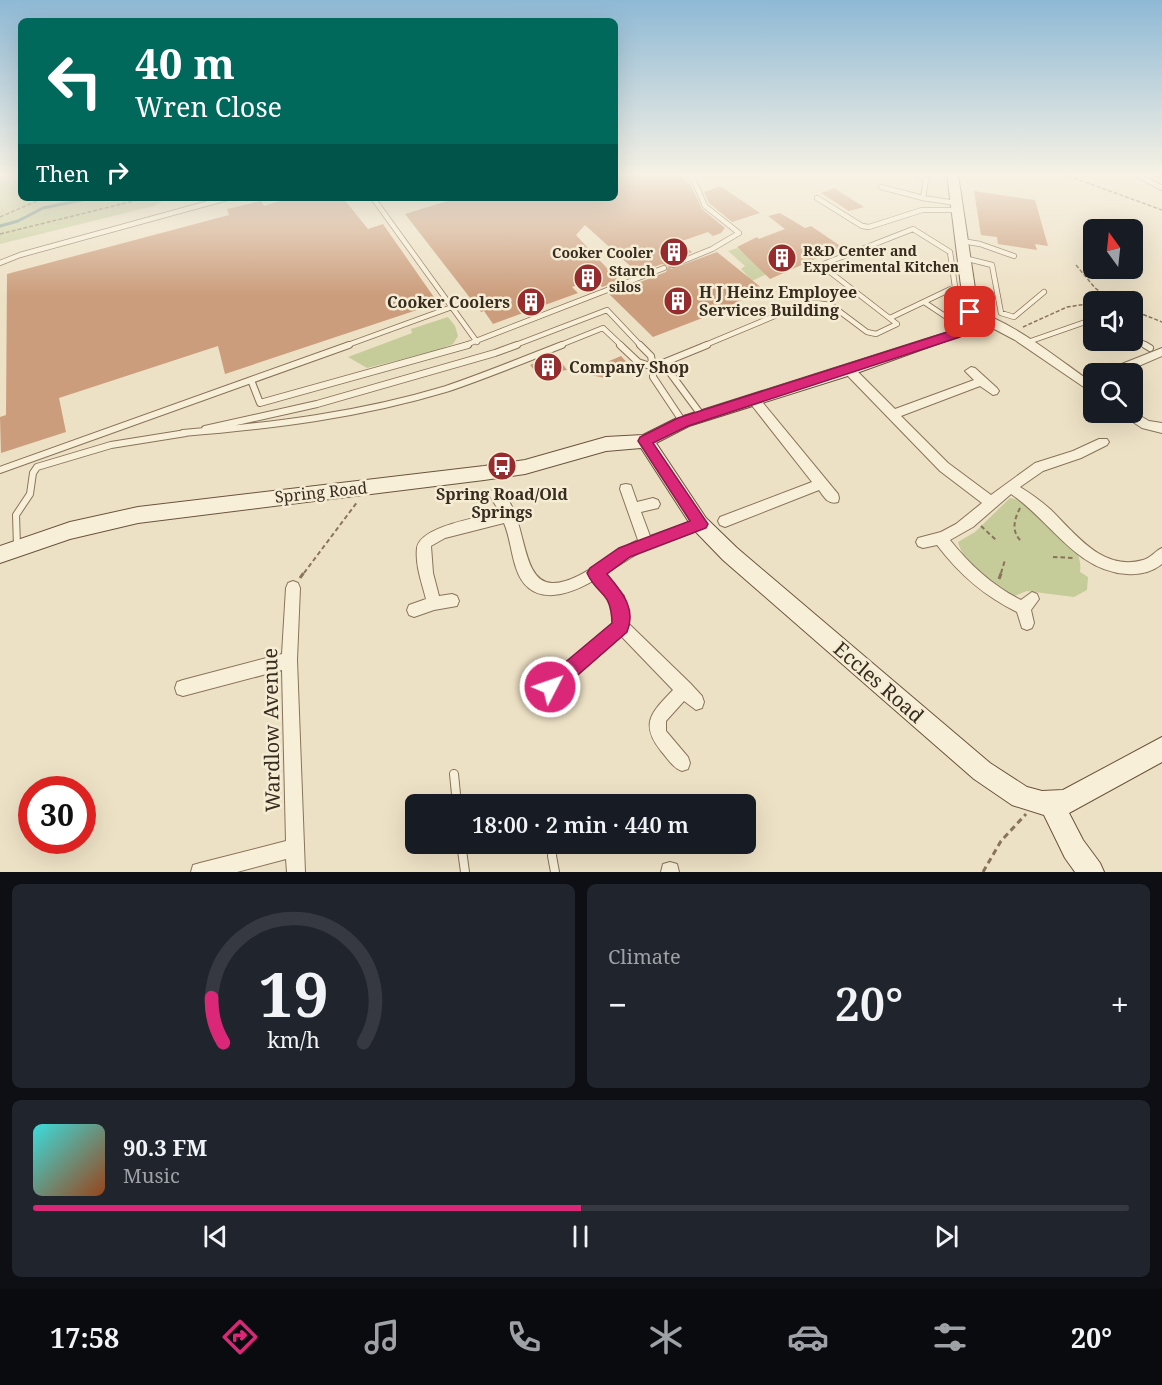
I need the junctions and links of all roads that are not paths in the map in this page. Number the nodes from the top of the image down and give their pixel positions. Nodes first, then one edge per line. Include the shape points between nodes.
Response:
1 (166, 215) edge
2 (385, 215) edge
3 (716, 215) edge
4 (847, 215) edge
5 (907, 215) edge
6 (958, 215) edge
7 (961, 241) junction
8 (1014, 256) dead end
9 (964, 258) junction
10 (0, 263) edge
11 (673, 265) dead end
12 (664, 268) dead end
13 (1044, 292) dead end
14 (924, 302) junction
15 (452, 307) junction
16 (970, 312) junction
17 (890, 318) junction
18 (1083, 323) edge
19 (964, 329) junction
20 (477, 342) junction
21 (1028, 342) junction
22 (1143, 343) edge
23 (1150, 348) dead end
24 (1162, 352) edge
25 (1134, 363) edge
26 (653, 367) junction
27 (849, 370) junction
28 (971, 371) dead end
29 (1083, 379) edge
30 (251, 380) junction
31 (982, 381) junction
32 (993, 391) dead end
33 (754, 400) junction
34 (892, 415) junction
35 (702, 417) junction
36 (683, 422) junction
37 (1143, 423) edge
38 (1162, 428) edge
39 (183, 434) junction
40 (645, 441) junction
41 (1103, 442) dead end
42 (0, 470) edge
43 (821, 484) junction
44 (1010, 487) junction
45 (626, 489) dead end
46 (495, 495) dead end
47 (832, 498) dead end
48 (739, 501) dead end
49 (992, 502) junction
50 (652, 504) dead end
51 (632, 509) junction
52 (747, 512) junction
53 (508, 516) junction
54 (725, 521) dead end
55 (700, 524) junction
56 (941, 539) junction
57 (923, 542) dead end
58 (646, 543) junction
59 (17, 548) junction
60 (1162, 554) edge
61 (0, 555) edge
62 (595, 573) junction
63 (293, 588) road end
64 (452, 601) dead end
65 (434, 603) junction
66 (414, 610) dead end
67 (1027, 610) dead end
68 (621, 626) junction
69 (289, 660) junction
70 (550, 687) dead end
71 (183, 688) dead end
72 (684, 689) junction
73 (696, 702) dead end
74 (1162, 749) edge
75 (682, 763) dead end
76 (454, 774) dead end
77 (456, 794) edge
78 (1045, 804) junction
79 (295, 848) junction
80 (463, 854) edge
81 (552, 854) edge
82 (200, 872) edge
83 (297, 872) edge
84 (465, 872) edge
85 (555, 872) edge
86 (1091, 872) edge

1 - 10 lane
2 - 15 lane
3 - 11 lane via 738,232 712,249
4 - 5 lane via 869,227
6 - 7 street
7 - 8 lane
7 - 9 street
9 - 13 lane via 992,265 1003,315 1014,316
9 - 16 street
12 - 20 lane
14 - 17 lane
14 - 17 lane via 955,287 954,268 950,252 914,229 820,265
14 - 19 lane
15 - 20 lane
15 - 30 lane
16 - 19 street
16 - 21 street
17 - 26 lane via 897,324 872,334 831,304 808,302
18 - 21 lane
19 - 27 street
20 - 30 lane via 260,403
21 - 29 street
22 - 23 lane
24 - 25 street
26 - 35 lane via 668,370
26 - 36 lane via 653,377
26 - 39 lane via 638,362 603,328 444,389 376,407 237,430
26 - 39 lane via 651,356 607,310 484,356 317,404
27 - 33 street
27 - 34 street
28 - 31 street
30 - 42 lane
31 - 32 street
31 - 34 street
33 - 35 street
33 - 43 street
34 - 49 street via 944,467
35 - 36 street
36 - 40 street
37 - 38 street
39 - 59 lane via 111,445 37,467 30,494 16,515
40 - 55 street, Eccles Road
40 - 59 street, Spring Road via 606,444 515,468 121,516
41 - 44 street via 1077,455 1039,466
43 - 47 street
43 - 52 street
44 - 49 street
44 - 60 street via 1027,498 1092,566 1143,568
45 - 51 street
46 - 53 street
48 - 52 street
49 - 56 street via 975,520
50 - 51 street
51 - 58 street
52 - 54 street
53 - 62 street via 531,581 545,587 563,587
53 - 65 street via 442,532 426,542 426,573
55 - 58 street
55 - 78 street, Eccles Road via 981,771 1018,796
56 - 57 street
56 - 67 street via 974,578 993,593
58 - 62 street
59 - 61 street, Spring Road
62 - 68 street via 620,601
63 - 69 street, Wardlow Avenue
64 - 65 street
65 - 66 street
68 - 70 street
68 - 72 street
69 - 71 street
69 - 79 street, Wardlow Avenue
72 - 73 street
72 - 75 street via 657,718 658,734
74 - 78 street via 1078,798
76 - 77 lane
78 - 86 street
79 - 82 street
79 - 83 street, Wardlow Avenue
80 - 84 lane
81 - 85 lane

